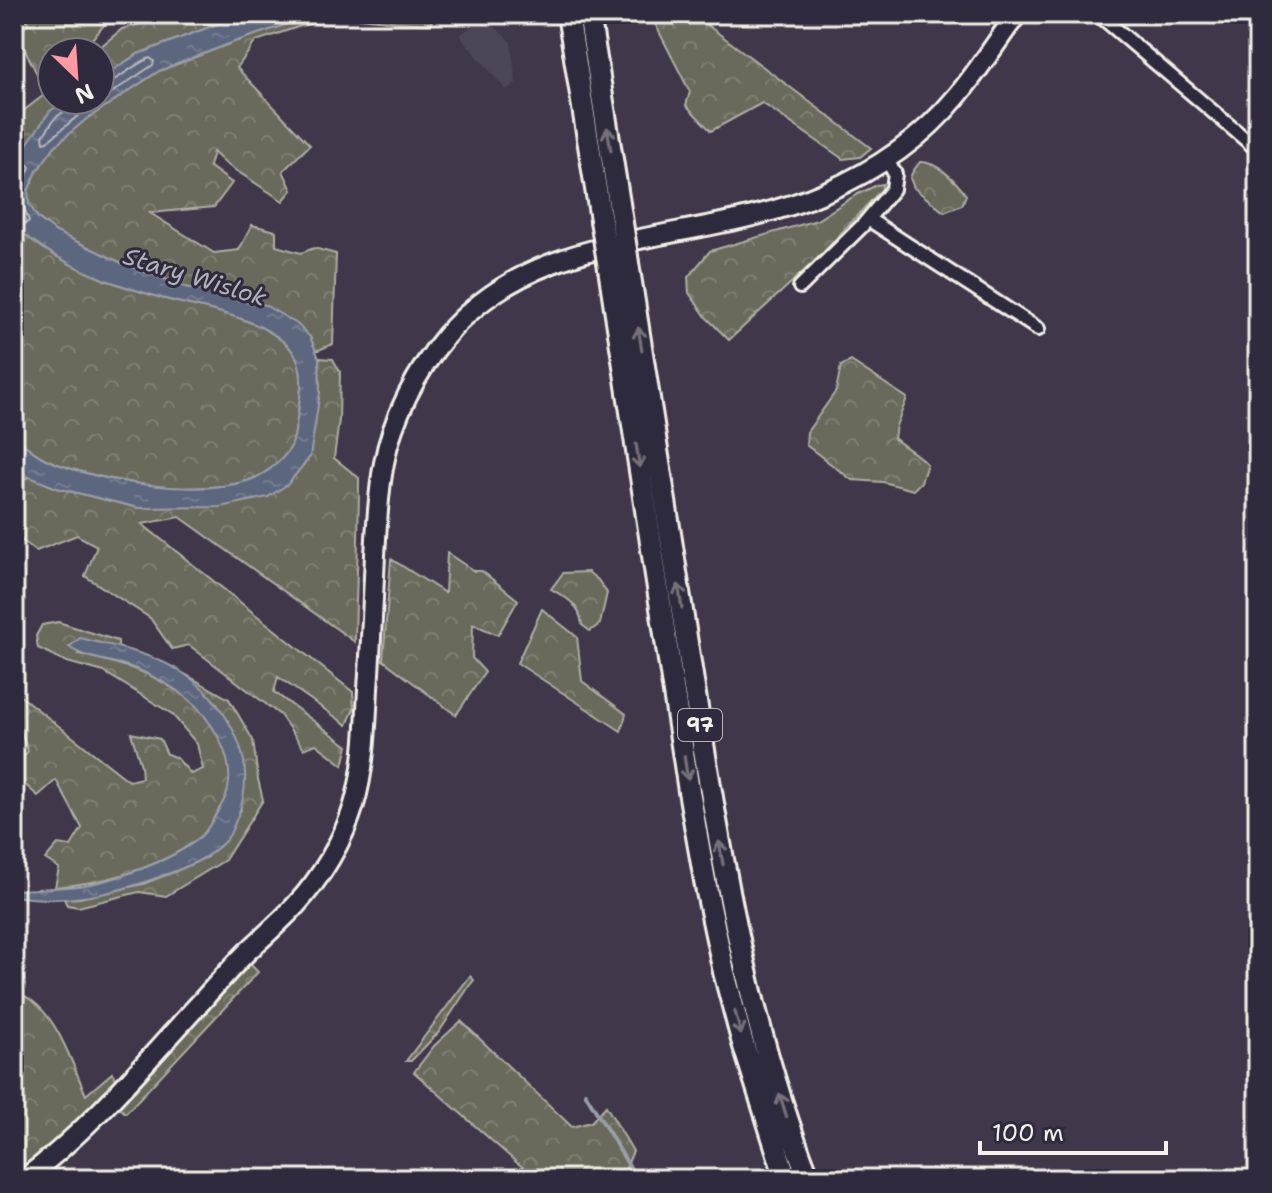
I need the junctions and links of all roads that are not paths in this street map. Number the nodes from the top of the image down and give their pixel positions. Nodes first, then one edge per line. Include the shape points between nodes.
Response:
1 (568, 14) edge
2 (589, 14) edge
3 (1017, 14) edge
4 (1098, 14) edge
5 (1258, 150) edge
6 (887, 160) junction
7 (611, 218) junction
8 (868, 219) junction
9 (618, 266) junction
10 (800, 287) dead end
11 (1038, 329) dead end
12 (24, 1179) edge
13 (786, 1179) edge
14 (809, 1179) edge

1 - 7 main road, 97
7 -> 2 main road, 97
3 - 6 street via 957,97
4 - 5 street
6 - 8 street via 895,174 893,189
6 - 12 street via 784,208 551,263 500,288 447,335 413,384 384,460 364,753 353,809 329,860 295,907 69,1143
7 - 9 main road, 97, bridge
8 - 10 street
8 - 11 street
9 -> 13 main road, 97 via 707,892 742,1040
14 -> 9 main road, 97 via 762,1033 728,890

